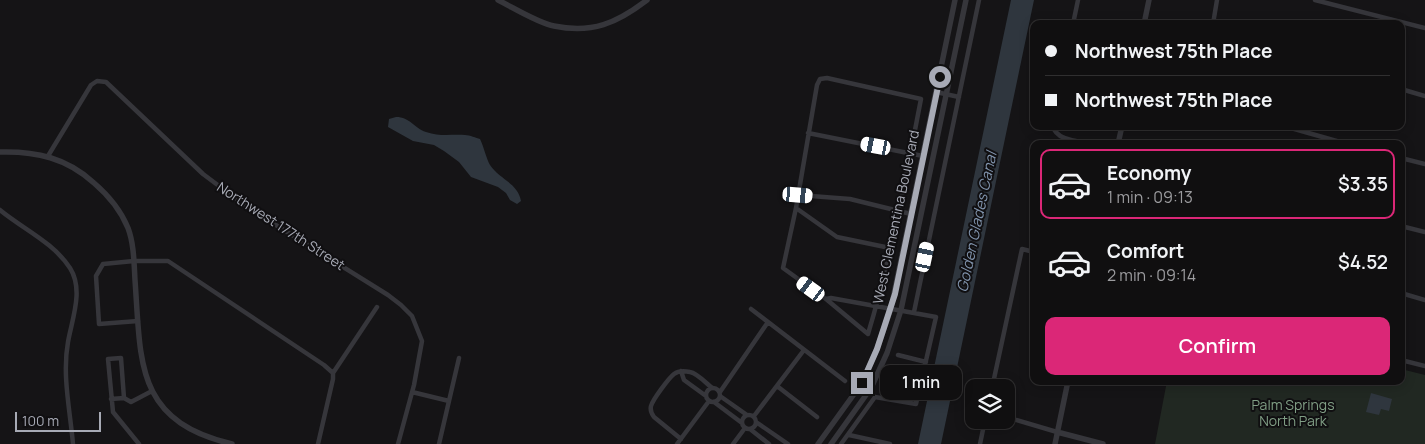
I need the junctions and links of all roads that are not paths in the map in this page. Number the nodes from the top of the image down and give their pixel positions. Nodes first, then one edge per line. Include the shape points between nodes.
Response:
1 (498, 0) edge
2 (646, 0) edge
3 (956, 0) edge
4 (966, 0) edge
5 (979, 0) edge
6 (1078, 0) edge
7 (1149, 0) edge
8 (1217, 0) edge
9 (1315, 0) edge
10 (1074, 20) edge
11 (1145, 20) edge
12 (1214, 20) edge
13 (1394, 20) edge
14 (1405, 23) edge
15 (1425, 28) edge
16 (1405, 90) edge
17 (936, 92) junction
18 (946, 94) junction
19 (1425, 96) edge
20 (959, 97) junction
21 (1054, 130) edge
22 (1298, 130) edge
23 (808, 133) junction
24 (1074, 140) edge
25 (1333, 140) edge
26 (0, 152) edge
27 (910, 153) junction
28 (48, 156) junction
29 (923, 156) junction
30 (1405, 159) edge
31 (1425, 164) edge
32 (930, 175) junction
33 (798, 195) junction
34 (796, 208) junction
35 (0, 210) edge
36 (898, 211) junction
37 (911, 214) junction
38 (1405, 227) edge
39 (1425, 232) edge
40 (890, 248) junction
41 (1030, 251) edge
42 (134, 261) junction
43 (1405, 294) edge
44 (826, 299) junction
45 (1425, 300) edge
46 (877, 306) junction
47 (377, 307) dead end
48 (891, 308) junction
49 (752, 309) dead end
50 (901, 310) junction
51 (914, 312) junction
52 (138, 320) junction
53 (768, 322) junction
54 (804, 350) junction
55 (898, 355) dead end
56 (459, 358) dead end
57 (1405, 361) edge
58 (926, 362) junction
59 (1425, 366) edge
60 (681, 371) junction
61 (333, 373) junction
62 (994, 379) edge
63 (845, 381) dead end
64 (1067, 385) edge
65 (777, 386) junction
66 (712, 388) junction
67 (152, 391) junction
68 (412, 392) junction
69 (720, 394) junction
70 (124, 398) junction
71 (111, 399) junction
72 (449, 400) junction
73 (710, 400) junction
74 (747, 414) junction
75 (754, 416) junction
76 (817, 417) dead end
77 (1015, 420) edge
78 (756, 422) junction
79 (742, 423) junction
80 (747, 428) junction
81 (983, 429) edge
82 (1057, 432) junction
83 (849, 435) junction
84 (681, 439) junction
85 (218, 442) edge
86 (73, 444) edge
87 (139, 444) edge
88 (232, 444) edge
89 (318, 444) edge
90 (398, 444) edge
91 (439, 444) edge
92 (677, 444) edge
93 (733, 444) edge
94 (769, 444) edge
95 (788, 444) edge
96 (818, 444) edge
97 (831, 444) edge
98 (841, 444) edge
99 (890, 444) edge
100 (980, 444) edge
101 (1054, 444) edge
102 (1104, 444) edge

1 - 2 street via 553,26 577,29 594,28 618,20
3 - 17 street
4 - 18 street
5 - 20 street
6 - 10 street
7 - 11 street
8 - 12 street
9 - 13 street
14 - 15 street
16 - 19 street
17 - 18 street
17 - 29 street
18 - 20 street
18 - 32 street
20 - 51 street
21 - 24 street via 1060,137
22 - 25 street
23 - 27 street
23 - 27 street, West Clementina Boulevard via 817,86 820,79 827,78 921,99
23 - 33 street
26 - 28 street
27 - 29 street
27 - 36 street, West Clementina Boulevard
28 - 42 street via 82,172 102,190 128,229
28 - 68 street, Northwest 177th Street via 91,85 101,81 109,84 203,174 247,207 381,291 412,316 422,341
29 - 32 street via 928,160
29 - 37 street
30 - 31 street
32 - 50 street
33 - 34 street
33 - 36 street via 850,199
34 - 40 street via 837,237
34 - 44 street via 783,268
35 - 86 street via 48,244 70,269 76,286 75,309 64,364
36 - 37 street
36 - 40 street, West Clementina Boulevard
37 - 48 street
38 - 39 street
40 - 46 street, West Clementina Boulevard
41 - 62 street via 1022,249
42 - 52 street
42 - 52 street via 103,264 96,276 98,324
42 - 61 street via 171,262
43 - 45 street
44 - 46 street
44 - 46 street, West Clementina Boulevard via 868,334
46 - 48 street
47 - 61 street
48 - 50 street
48 - 96 street via 862,383
49 - 53 street
50 - 51 street
50 - 97 street via 871,388
51 - 58 street via 936,318
52 - 67 street via 142,366
53 - 54 street
53 - 69 street
54 - 63 street
54 - 65 street
55 - 58 street
56 - 72 street
57 - 59 street
58 - 83 street via 916,404 874,397
60 - 66 street via 691,372
60 - 73 street via 684,380
60 - 84 street via 670,378 650,407 654,417
61 - 89 street
64 - 82 street
65 - 75 street
65 - 76 street
66 - 69 street
66 - 73 street via 708,390
67 - 70 street via 131,402
67 - 85 street via 160,405 184,426
68 - 72 street
68 - 90 street, Northwest 177th Street
69 - 73 street via 718,400
69 - 74 street
70 - 71 street
70 - 71 street via 121,358 108,358
71 - 87 street via 113,412
72 - 91 street
73 - 79 street
73 - 84 street
74 - 75 street
74 - 79 street
75 - 78 street
77 - 82 street
78 - 80 street via 754,427
78 - 95 street
79 - 80 street
80 - 93 street
80 - 94 street
81 - 100 street
82 - 101 street
82 - 102 street
83 - 98 street
83 - 99 street
84 - 92 street
85 - 88 street

